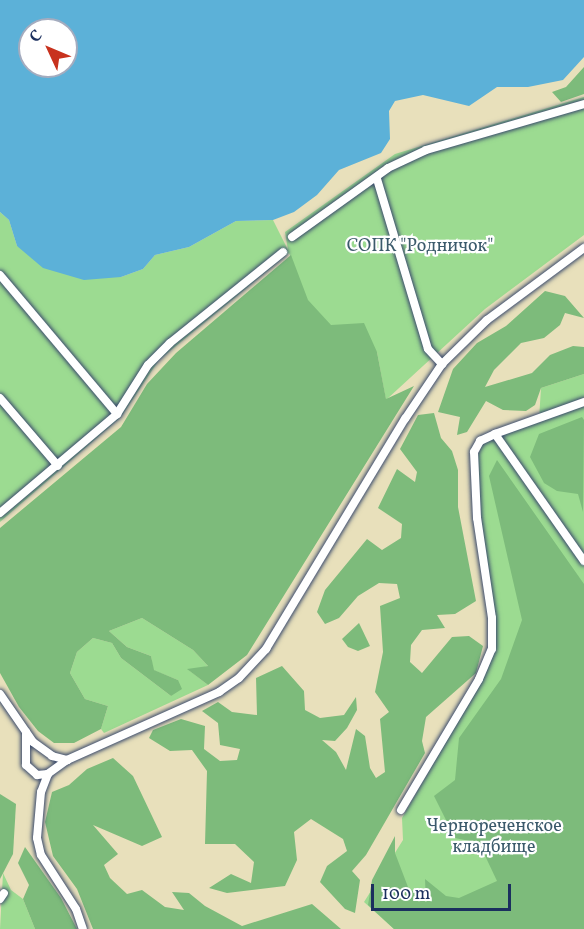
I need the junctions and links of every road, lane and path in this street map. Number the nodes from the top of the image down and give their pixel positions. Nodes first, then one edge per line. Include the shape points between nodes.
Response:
1 (584, 104) edge
2 (377, 179) junction
3 (292, 237) dead end
4 (584, 248) edge
5 (283, 252) dead end
6 (0, 275) edge
7 (442, 364) junction
8 (0, 398) edge
9 (584, 402) edge
10 (117, 414) junction
11 (495, 434) junction
12 (58, 466) junction
13 (0, 513) edge
14 (584, 561) edge
15 (0, 694) edge
16 (26, 732) junction
17 (67, 760) junction
18 (48, 774) junction
19 (401, 810) dead end
20 (83, 929) edge

1 - 2 street via 426,150 388,168
2 - 3 street
2 - 7 street via 428,349
4 - 7 street via 487,320
5 - 10 street via 170,343 148,365
6 - 10 street
7 - 17 street via 254,662 219,692
8 - 12 street
9 - 11 street
10 - 12 street
11 - 14 street
11 - 19 street via 480,441 472,467 492,618 492,649 479,679
12 - 13 street
15 - 16 street
16 - 17 street via 40,749
16 - 18 street via 26,765 37,775
17 - 18 street
18 - 20 street via 36,819 37,838 41,855 76,909

